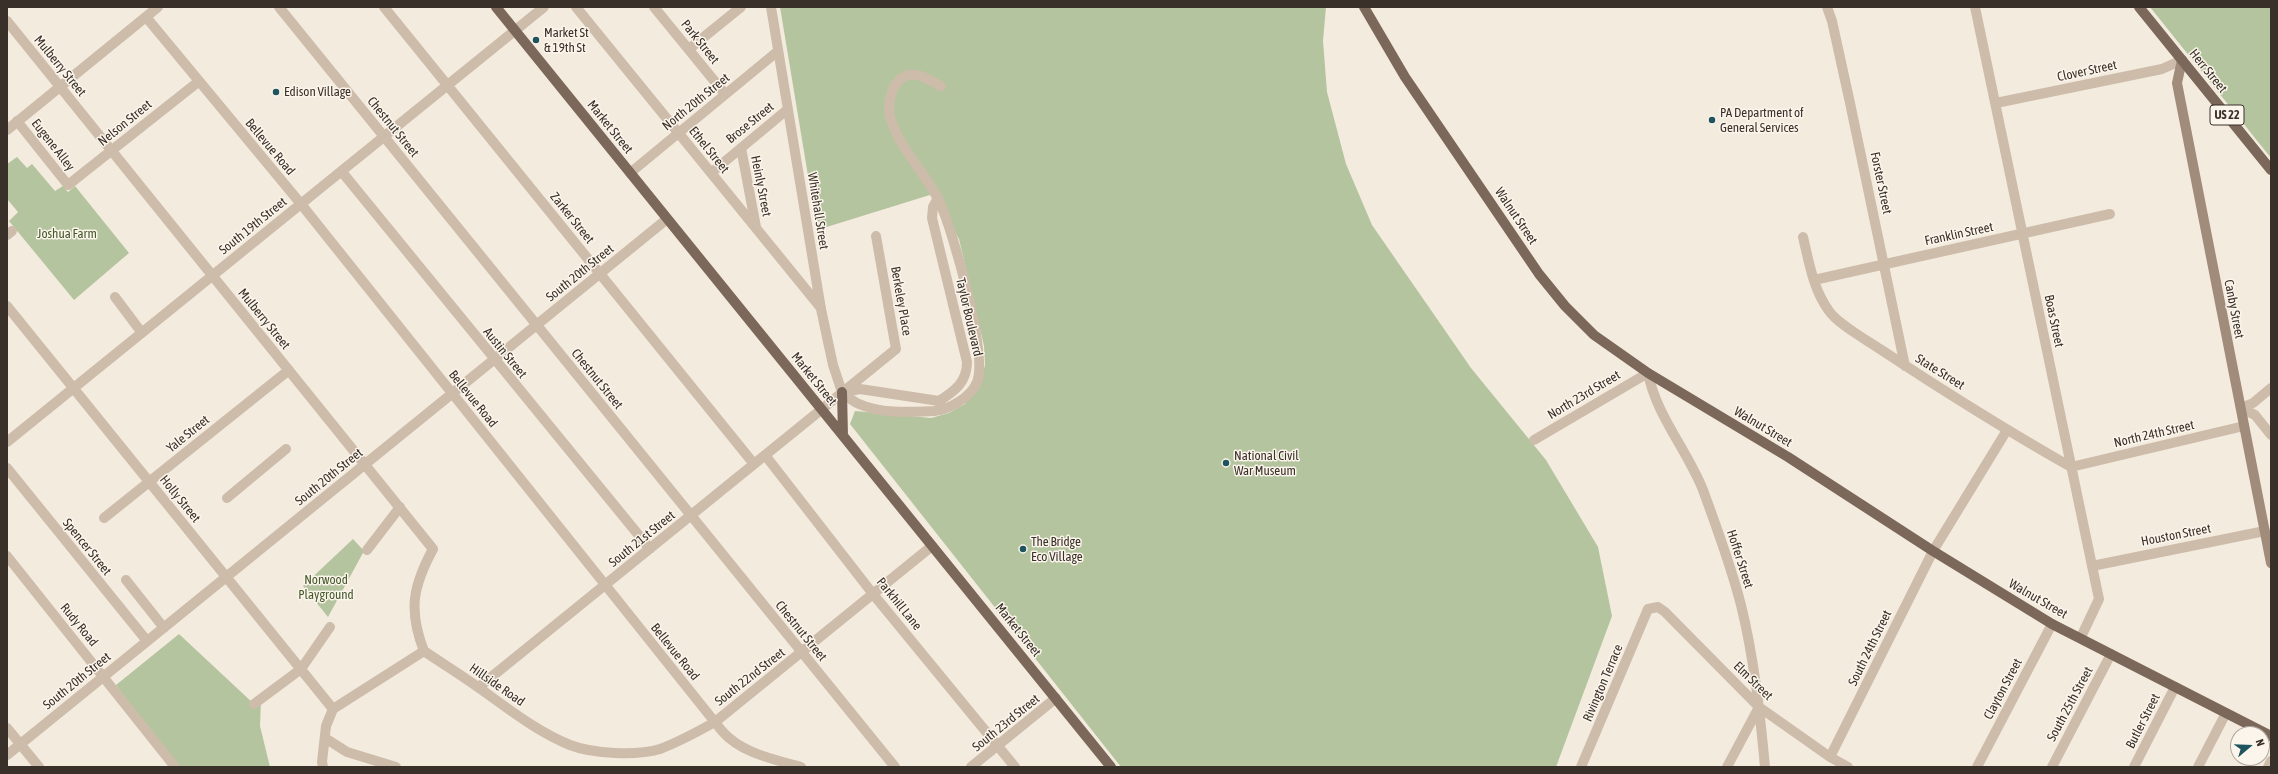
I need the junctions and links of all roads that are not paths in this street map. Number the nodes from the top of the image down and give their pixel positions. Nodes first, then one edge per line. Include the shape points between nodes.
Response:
1 (158, 7) edge
2 (279, 7) edge
3 (384, 7) edge
4 (496, 7) edge
5 (544, 7) edge
6 (576, 7) edge
7 (654, 7) edge
8 (741, 7) edge
9 (771, 7) edge
10 (1364, 7) edge
11 (1827, 7) edge
12 (1975, 7) edge
13 (2139, 7) edge
14 (729, 10) edge
15 (146, 17) junction
16 (7, 21) edge
17 (515, 30) junction
18 (689, 49) junction
19 (778, 51) junction
20 (2182, 60) junction
21 (198, 82) junction
22 (448, 85) junction
23 (60, 86) junction
24 (941, 86) dead end
25 (726, 94) junction
26 (1996, 103) junction
27 (788, 109) junction
28 (17, 121) junction
29 (7, 130) edge
30 (678, 133) junction
31 (384, 137) junction
32 (741, 148) junction
33 (112, 150) junction
34 (2271, 170) edge
35 (342, 172) junction
36 (630, 173) junction
37 (710, 173) junction
38 (68, 185) joint
39 (938, 198) junction
40 (301, 204) junction
41 (2110, 214) dead end
42 (667, 219) junction
43 (756, 229) junction
44 (2023, 234) junction
45 (876, 236) dead end
46 (1803, 237) dead end
47 (1885, 264) junction
48 (600, 273) junction
49 (213, 276) junction
50 (1814, 280) junction
51 (115, 297) dead end
52 (7, 306) edge
53 (821, 309) junction
54 (537, 325) junction
55 (142, 333) junction
56 (494, 360) junction
57 (1905, 366) junction
58 (288, 370) junction
59 (1648, 373) junction
60 (74, 388) junction
61 (2271, 388) edge
62 (842, 392) junction
63 (452, 393) junction
64 (2241, 408) junction
65 (822, 409) junction
66 (2244, 426) junction
67 (2006, 430) junction
68 (2271, 435) edge
69 (843, 436) junction
70 (1534, 440) dead end
71 (7, 442) edge
72 (286, 449) dead end
73 (765, 455) junction
74 (365, 464) junction
75 (754, 464) junction
76 (2070, 467) junction
77 (7, 468) edge
78 (149, 482) junction
79 (227, 498) dead end
80 (400, 507) junction
81 (691, 516) junction
82 (104, 518) dead end
83 (2265, 531) junction
84 (932, 546) junction
85 (650, 549) junction
86 (367, 550) dead end
87 (1932, 551) junction
88 (7, 556) edge
89 (2271, 563) edge
90 (2092, 566) junction
91 (226, 577) junction
92 (126, 580) dead end
93 (606, 586) junction
94 (874, 594) junction
95 (1648, 609) joint
96 (2052, 624) junction
97 (330, 627) dead end
98 (164, 628) junction
99 (2081, 637) junction
100 (147, 641) junction
101 (424, 650) junction
102 (802, 653) junction
103 (2111, 654) junction
104 (301, 670) junction
105 (104, 676) junction
106 (479, 687) junction
107 (2174, 687) junction
108 (1056, 698) junction
109 (254, 704) dead end
110 (1759, 707) junction
111 (332, 709) junction
112 (2226, 713) junction
113 (715, 722) junction
114 (7, 728) edge
115 (2271, 736) edge
116 (324, 738) junction
117 (21, 744) junction
118 (998, 746) junction
119 (7, 755) edge
120 (1830, 757) junction
121 (2271, 761) edge
122 (39, 767) edge
123 (175, 767) edge
124 (323, 767) edge
125 (396, 767) edge
126 (801, 767) edge
127 (895, 767) edge
128 (971, 767) edge
129 (1015, 767) edge
130 (1111, 767) edge
131 (1581, 767) edge
132 (1726, 767) edge
133 (1765, 767) edge
134 (1848, 767) edge
135 (1977, 767) edge
136 (2052, 767) edge
137 (2134, 767) edge
138 (2198, 767) edge
139 (2268, 767) edge

1 - 15 street
2 - 31 street, Chestnut Street
3 - 22 street, Zarker Street
4 - 17 main road, Market Street
5 - 17 street, South 19th Street
6 - 30 street, Ethel Street
7 - 18 street, Park Street
8 - 14 street
9 - 19 street, Whitehall Street
10 - 59 main road, Walnut Street via 1405,77 1539,274 1565,306 1594,335
11 - 47 street, Forster Street
12 - 26 street, Boas Street
13 - 20 main road, Herr Street / US 22
14 - 18 street
15 - 21 street, Bellevue Road
15 - 23 street
16 - 23 street, Mulberry Street
17 - 22 street, South 19th Street
17 - 36 main road, Market Street
18 - 25 street, Park Street
19 - 25 street, North 20th Street
19 - 27 street, Whitehall Street
20 - 26 street, Clover Street via 2162,69
20 - 34 main road, Herr Street / US 22
20 - 64 main road, Canby Street via 2177,83
21 - 33 street, Nelson Street
21 - 40 street, Bellevue Road
22 - 31 street, South 19th Street
22 - 48 street, Zarker Street
23 - 28 street
23 - 33 street, Mulberry Street
24 - 39 street, Taylor Boulevard via 915,75 905,77 893,86 888,103 890,119 900,140
25 - 30 street, North 20th Street
26 - 44 street, Boas Street
27 - 32 street, Brose Street
27 - 53 street, Whitehall Street
28 - 29 street
28 - 38 street, Eugene Alley
30 - 36 street, North 20th Street
30 - 37 street, Ethel Street
31 - 35 street, South 19th Street
31 - 54 street, Chestnut Street
32 - 37 street, Brose Street
32 - 43 street, Heinly Street
33 - 38 street, Nelson Street
33 - 49 street, Mulberry Street
35 - 40 street, South 19th Street
35 - 56 street, Austin Street
36 - 42 main road, Market Street
37 - 43 street, Ethel Street
39 - 62 street, Taylor Boulevard via 933,207 932,218 967,362 967,373 959,387 939,401 860,389
39 - 62 street, Taylor Boulevard via 953,238 972,313 979,356 977,382 960,402 940,411 889,411 858,404
40 - 49 street, South 19th Street
40 - 63 street, Bellevue Road
41 - 44 street, Franklin Street
42 - 48 street, South 20th Street
42 - 65 main road, Market Street
43 - 53 street, Ethel Street
44 - 47 street, Franklin Street
44 - 76 street, Boas Street
45 - 62 street, Berkeley Place via 896,349
46 - 50 street, State Street
47 - 50 street, Franklin Street
47 - 57 street, Forster Street
48 - 54 street, South 20th Street
48 - 75 street, Zarker Street
49 - 55 street, South 19th Street
49 - 58 street, Mulberry Street
50 - 57 street, State Street via 1820,297 1830,312
51 - 55 street
52 - 60 street, Holly Street
53 - 62 street, Whitehall Street
54 - 56 street, South 20th Street
54 - 81 street, Chestnut Street
55 - 60 street, South 19th Street
56 - 63 street, South 20th Street
56 - 85 street, Austin Street
57 - 67 street, State Street
58 - 74 street, Mulberry Street
58 - 78 street, Yale Street
59 - 70 street, North 23rd Street
59 - 87 main road, Walnut Street via 1788,457
59 - 110 street, Hoffer Street via 1654,398 1702,488 1723,546 1741,606
60 - 71 street, South 19th Street
60 - 78 street, Holly Street
61 - 64 street via 2253,403
62 - 65 street
62 - 69 main road
63 - 74 street, South 20th Street
63 - 93 street, Bellevue Road
64 - 66 main road, Canby Street
64 - 68 street via 2254,415
65 - 69 main road, Market Street
65 - 73 street, South 21st Street
66 - 76 street, North 24th Street
66 - 83 main road, Canby Street
67 - 76 street, State Street
67 - 87 street
69 - 84 main road, Market Street
72 - 79 street
73 - 75 street, South 21st Street
73 - 94 street, Parkhill Lane
74 - 80 street, Mulberry Street
74 - 91 street, South 20th Street
75 - 81 street, South 21st Street
76 - 90 street, Boas Street
77 - 100 street, Spencer Street
78 - 82 street, Yale Street
78 - 91 street, Holly Street
80 - 86 street
80 - 101 street, Mulberry Street via 433,549 415,589 417,632
81 - 85 street, South 21st Street
81 - 102 street, Chestnut Street
83 - 89 main road, Canby Street
83 - 90 street, Houston Street
84 - 94 street, South 22nd Street
84 - 108 main road, Market Street
85 - 93 street, South 21st Street
87 - 96 main road, Walnut Street
87 - 120 street, South 24th Street
88 - 105 street, Rudy Road
90 - 99 street, Boas Street via 2099,599
91 - 98 street, South 20th Street
91 - 104 street, Holly Street
92 - 98 street
93 - 106 street, South 21st Street
93 - 113 street, Bellevue Road
94 - 102 street, South 22nd Street
94 - 118 street, Parkhill Lane
95 - 110 street, Elm Street via 1658,608 1665,612
95 - 131 street, Rivington Terrace
96 - 99 main road, Walnut Street
96 - 135 street, Clayton Street
97 - 104 street
98 - 100 street, South 20th Street
99 - 103 main road, Walnut Street
100 - 105 street, South 20th Street
101 - 106 street, Hillside Road
101 - 111 street
102 - 113 street, South 22nd Street
102 - 127 street, Chestnut Street
103 - 107 main road, Walnut Street
103 - 136 street, South 25th Street
104 - 109 street
104 - 111 street, Holly Street
105 - 117 street, South 20th Street
105 - 123 street, Rudy Road
106 - 113 street, Hillside Road via 522,719 558,740 596,751 636,753 659,749
107 - 112 main road, Walnut Street
107 - 137 street, Butler Street
108 - 118 street, South 23rd Street
108 - 130 main road, Market Street
110 - 120 street, Elm Street
110 - 132 street
110 - 133 street, Hoffer Street
111 - 116 street
112 - 115 main road, Walnut Street
112 - 138 street
113 - 126 street, Bellevue Road via 732,742 763,756
114 - 117 street
116 - 124 street
116 - 125 street via 347,752
117 - 119 street, South 20th Street
117 - 122 street
118 - 128 street, South 23rd Street
118 - 129 street, Parkhill Lane
120 - 134 street, Elm Street
121 - 139 street

